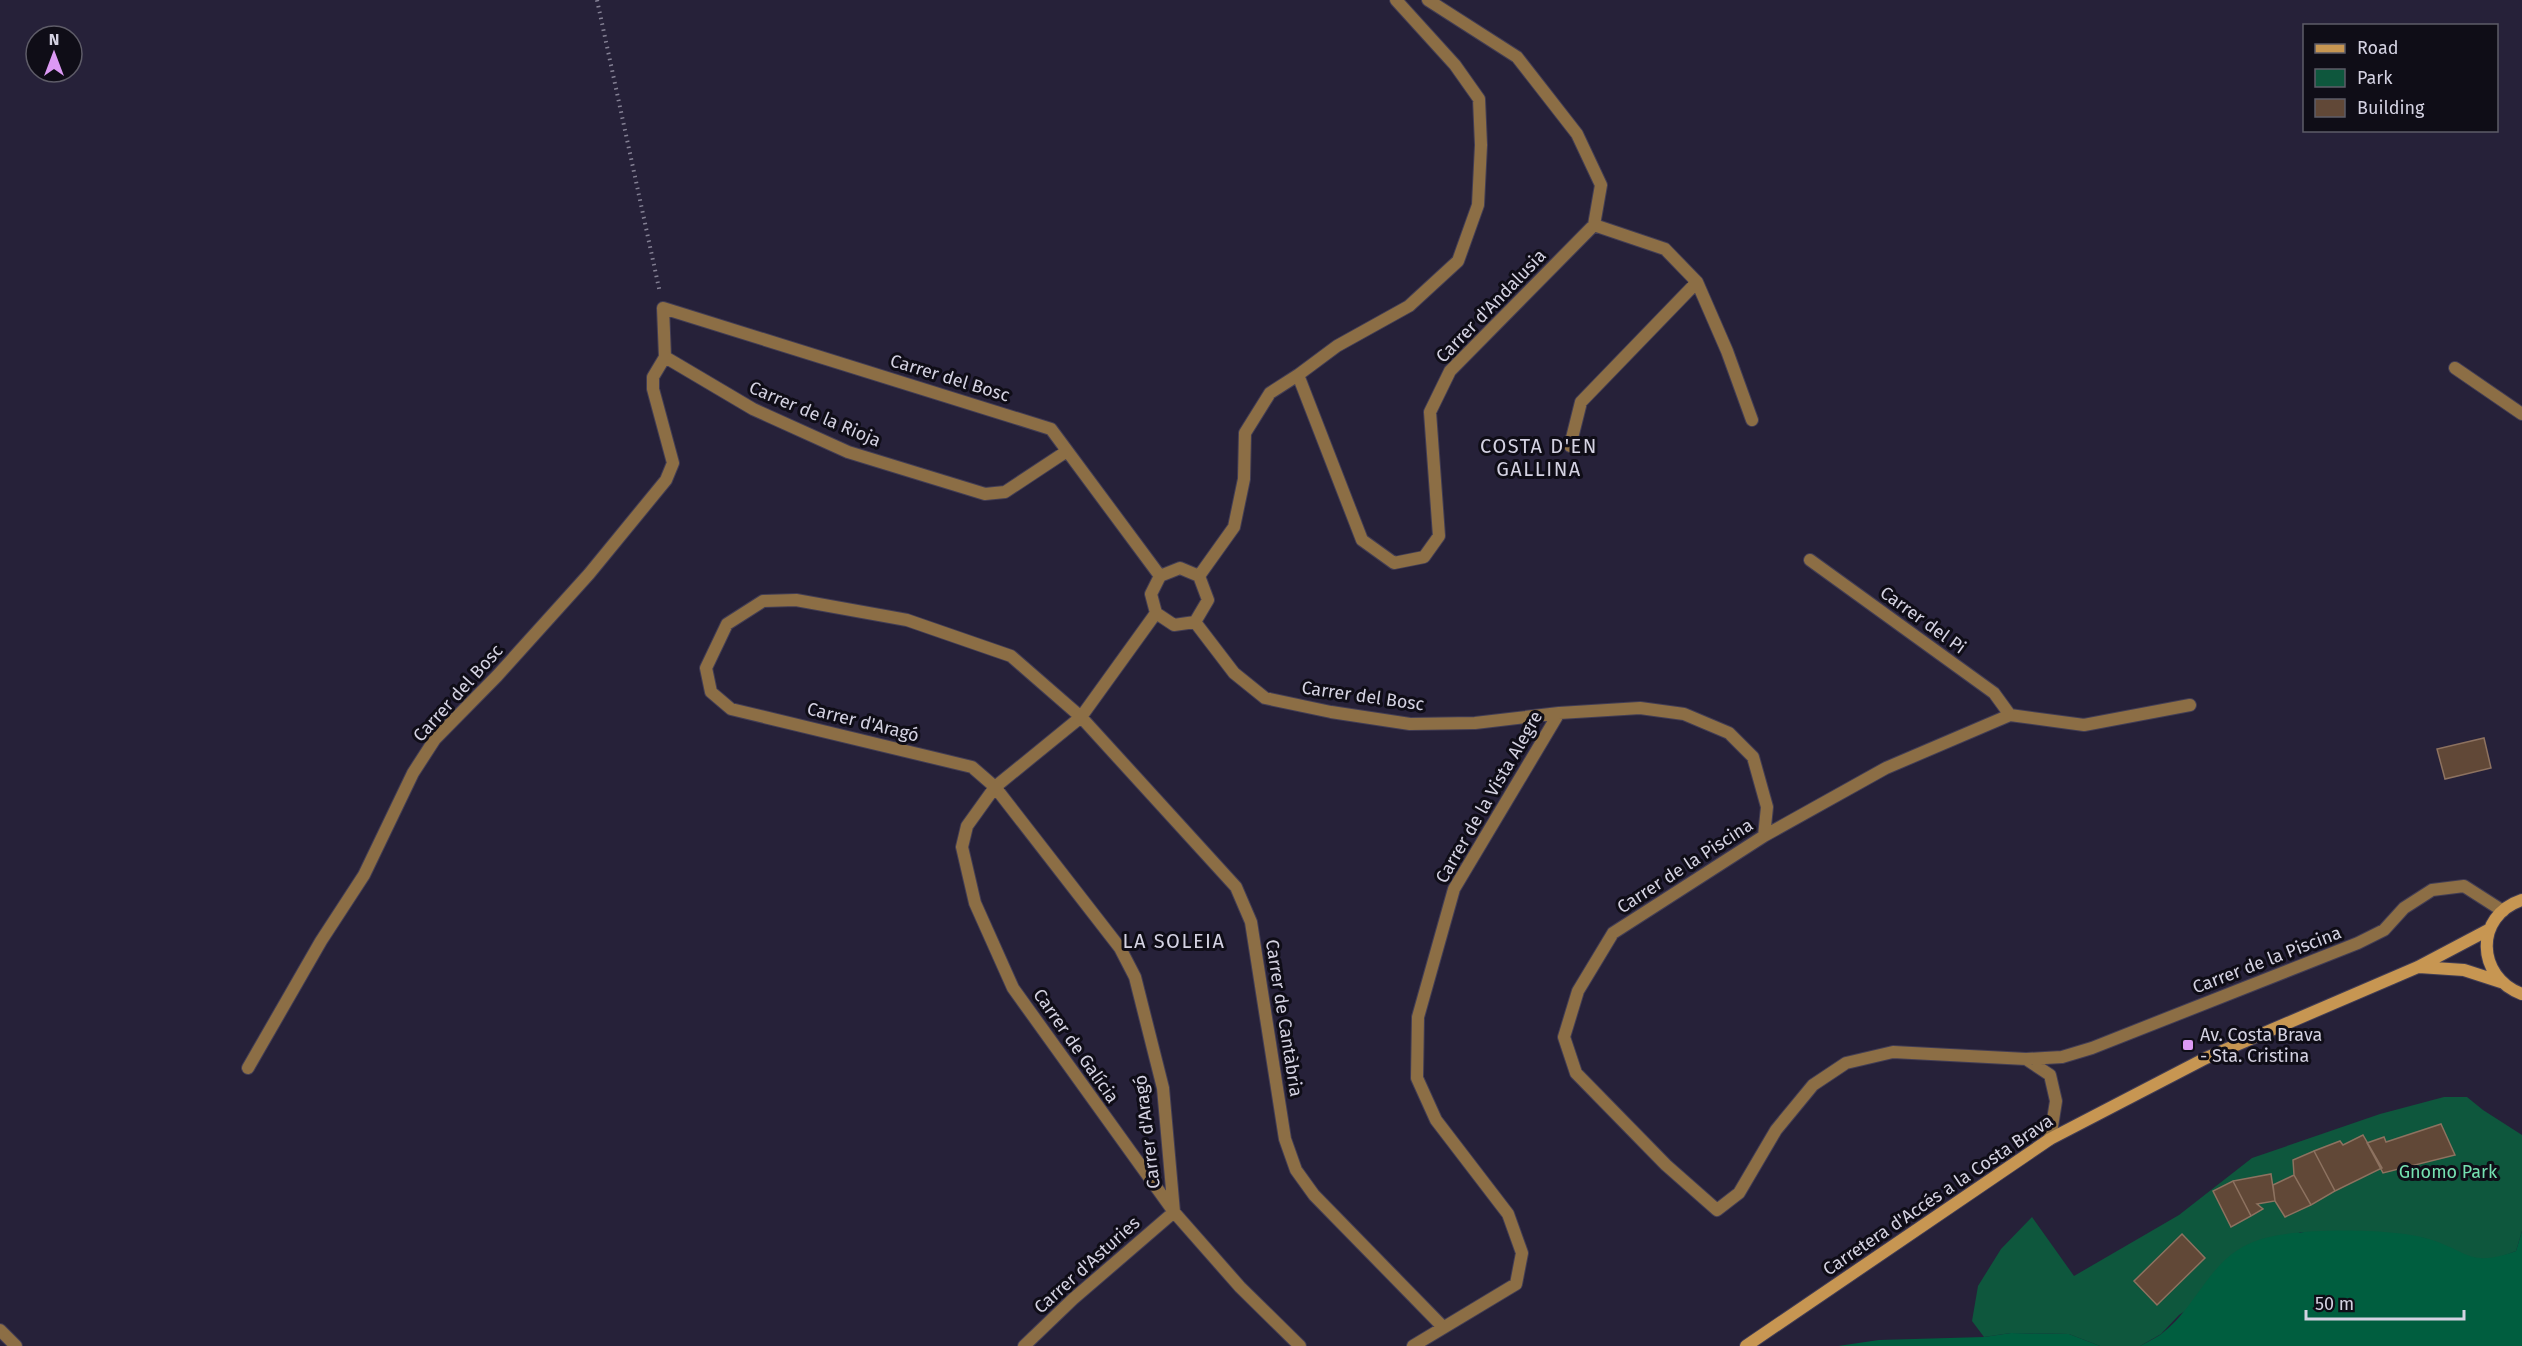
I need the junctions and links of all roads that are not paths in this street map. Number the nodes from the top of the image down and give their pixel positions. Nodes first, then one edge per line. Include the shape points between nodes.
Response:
1 (1396, 0) edge
2 (1428, 0) edge
3 (1594, 225) junction
4 (1697, 282) junction
5 (665, 357) junction
6 (2455, 368) dead end
7 (1298, 375) junction
8 (2522, 414) edge
9 (1752, 420) dead end
10 (1570, 446) dead end
11 (1067, 451) junction
12 (1810, 560) dead end
13 (1160, 576) junction
14 (1199, 576) junction
15 (1156, 613) junction
16 (1195, 621) junction
17 (2190, 705) dead end
18 (1559, 713) junction
19 (2010, 715) junction
20 (1081, 717) junction
21 (995, 787) junction
22 (1764, 836) junction
23 (2522, 900) edge
24 (2503, 911) junction
25 (2490, 929) junction
26 (2418, 967) junction
27 (2501, 982) junction
28 (2522, 994) edge
29 (2026, 1059) junction
30 (248, 1068) dead end
31 (2050, 1139) junction
32 (1174, 1212) junction
33 (1443, 1327) junction
34 (0, 1330) edge
35 (16, 1346) edge
36 (1024, 1346) edge
37 (1300, 1346) edge
38 (1413, 1346) edge
39 (1746, 1346) edge

1 - 7 street via 1455,65 1479,99 1478,205 1458,261 1408,306 1337,346
2 - 3 street via 1517,57 1577,134 1600,185
3 - 4 street via 1665,249
3 - 7 street, Carrer d'Andalusia via 1450,371 1430,412 1440,536 1424,557 1394,563 1362,540
4 - 9 street
4 - 10 street via 1581,402
5 - 11 street, Carrer de la Rioja via 753,409 848,452 986,494 1005,492
5 - 11 street, Carrer del Bosc via 663,308 1051,429
5 - 30 street, Carrer del Bosc via 653,377 653,390 672,463 666,480 589,574 435,739 413,773 364,875
6 - 8 street
7 - 14 street via 1270,393 1245,433 1244,479 1234,527
11 - 13 street, Carrer del Bosc
12 - 19 street, Carrer del Pi via 1994,693
13 - 14 street via 1180,568
13 - 15 street via 1151,594
14 - 16 street via 1208,600
15 - 16 street via 1173,625
15 - 20 street, Carrer de Galícia
16 - 18 street, Carrer del Bosc via 1234,673 1264,699 1410,724 1475,723
17 - 19 street via 2084,725
18 - 22 street, Carrer del Bosc via 1640,708 1684,714 1729,733 1753,757 1767,807
18 - 33 street, Carrer de la Vista Alegre via 1454,889 1418,1017 1417,1078 1436,1120 1508,1214 1522,1253 1516,1284
19 - 22 street, Carrer de la Piscina via 1886,768
20 - 21 street, Carrer de Galícia
20 - 21 street, Carrer d'Aragó via 1011,657 907,620 796,600 763,601 727,624 706,668 711,692 731,709 972,767
20 - 33 street, Carrer de Cantàbria via 1236,887 1251,922 1285,1139 1296,1170 1314,1196
21 - 32 street, Carrer d'Aragó via 1120,948 1136,977 1163,1088
21 - 32 street, Carrer de Galícia via 967,826 962,847 975,903 1013,988
22 - 29 street, Carrer de la Piscina via 1613,933 1578,991 1564,1037 1576,1073 1666,1165 1717,1210 1739,1193 1776,1130 1813,1085 1846,1063 1893,1052
23 - 24 main road
24 - 25 main road
24 - 29 street, Carrer de la Piscina via 2464,886 2432,890 2404,908 2384,930 2358,944 2092,1048
25 - 26 main road, Carretera d'Accés a la Costa Brava
25 - 27 main road via 2488,957
26 - 27 main road via 2464,970
26 - 31 main road, Carretera d'Accés a la Costa Brava via 2206,1058
27 - 28 main road
29 - 31 street via 2050,1075 2056,1101
31 - 39 main road, Carretera d'Accés a la Costa Brava
32 - 36 street, Carrer d'Asturies
32 - 37 street, Carrer de Galícia via 1240,1287
33 - 38 street, Carrer de la Vista Alegre
34 - 35 street

